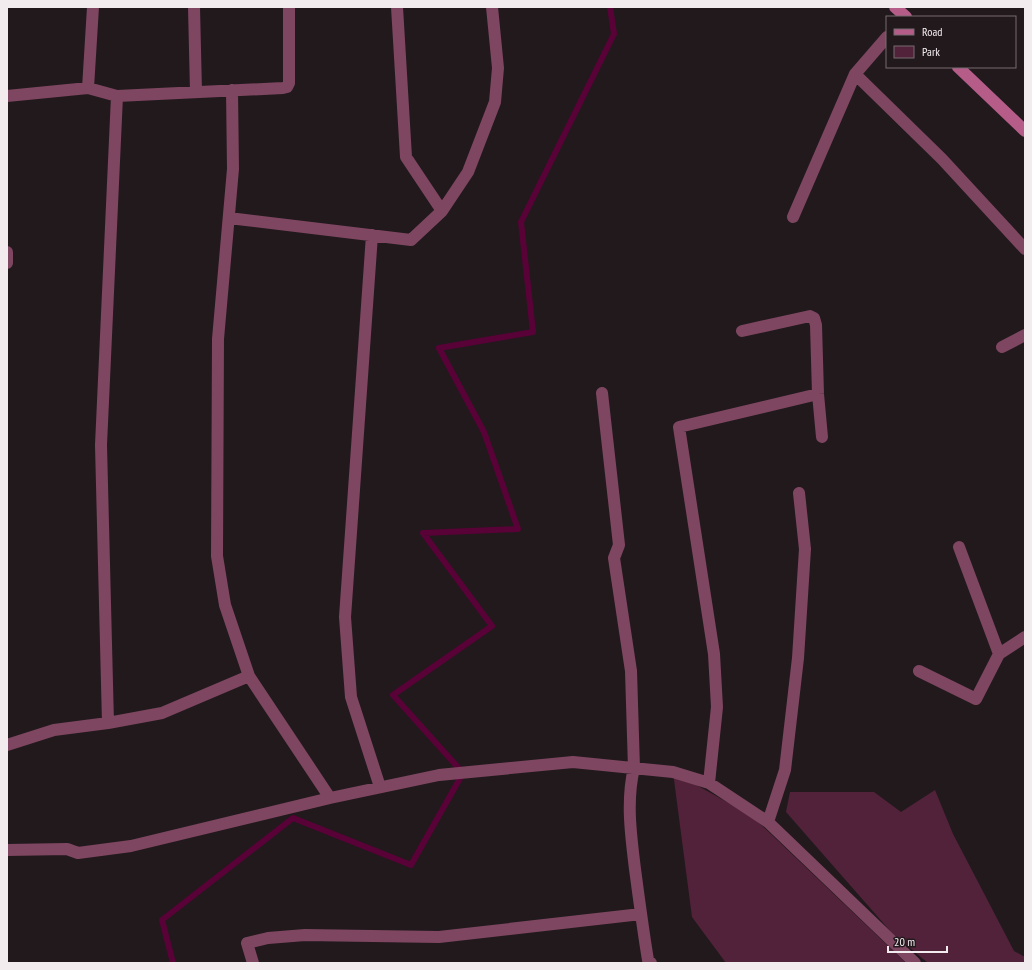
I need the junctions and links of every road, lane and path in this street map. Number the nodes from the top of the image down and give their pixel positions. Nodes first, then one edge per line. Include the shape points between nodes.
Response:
1 (93, 7) edge
2 (194, 7) edge
3 (289, 7) edge
4 (397, 7) edge
5 (492, 7) edge
6 (895, 7) edge
7 (904, 16) edge
8 (886, 38) edge
9 (959, 68) edge
10 (855, 74) junction
11 (88, 88) junction
12 (232, 90) junction
13 (196, 92) junction
14 (7, 96) edge
15 (117, 96) junction
16 (1025, 131) edge
17 (442, 211) junction
18 (793, 217) dead end
19 (229, 218) junction
20 (372, 234) junction
21 (1025, 249) edge
22 (7, 252) edge
23 (7, 263) edge
24 (742, 331) dead end
25 (1025, 335) edge
26 (1002, 347) dead end
27 (602, 393) dead end
28 (818, 394) junction
29 (822, 437) dead end
30 (799, 493) dead end
31 (959, 547) dead end
32 (1025, 637) edge
33 (999, 654) junction
34 (919, 671) dead end
35 (249, 676) junction
36 (108, 723) junction
37 (7, 745) edge
38 (634, 768) junction
39 (709, 783) junction
40 (380, 787) junction
41 (330, 798) junction
42 (768, 822) junction
43 (7, 850) edge
44 (641, 914) junction
45 (253, 963) edge
46 (651, 963) edge
47 (915, 963) edge

1 - 11 street
2 - 13 street
3 - 12 street via 287,87
4 - 17 street via 406,157
5 - 17 street via 498,68 494,102 468,172
6 - 7 street
8 - 10 street
9 - 16 street
10 - 18 street
10 - 21 street via 942,159
11 - 14 street
11 - 15 street
12 - 13 street
12 - 19 street via 234,169
13 - 15 street
15 - 36 street via 100,445
17 - 20 street via 411,240
19 - 20 street
19 - 35 street via 218,339 217,556 225,605
20 - 40 street via 345,617 351,697
22 - 23 street
24 - 28 street via 810,316 814,318
25 - 26 street
27 - 38 street via 619,545 614,558 631,671
28 - 29 street
28 - 39 street via 679,427 714,654 717,707
30 - 42 street via 805,549 798,658 785,770
31 - 33 street
32 - 33 street
33 - 34 street via 976,699
35 - 36 street via 162,713
35 - 41 street
36 - 37 street via 54,730
38 - 39 street via 673,772
38 - 40 street via 573,762 439,775
38 - 44 street via 629,803 631,842
39 - 42 street
40 - 41 street
41 - 43 street via 131,846 78,854 67,849
42 - 47 street
44 - 45 street via 438,937 305,935 268,938 247,943
44 - 46 street via 648,960

